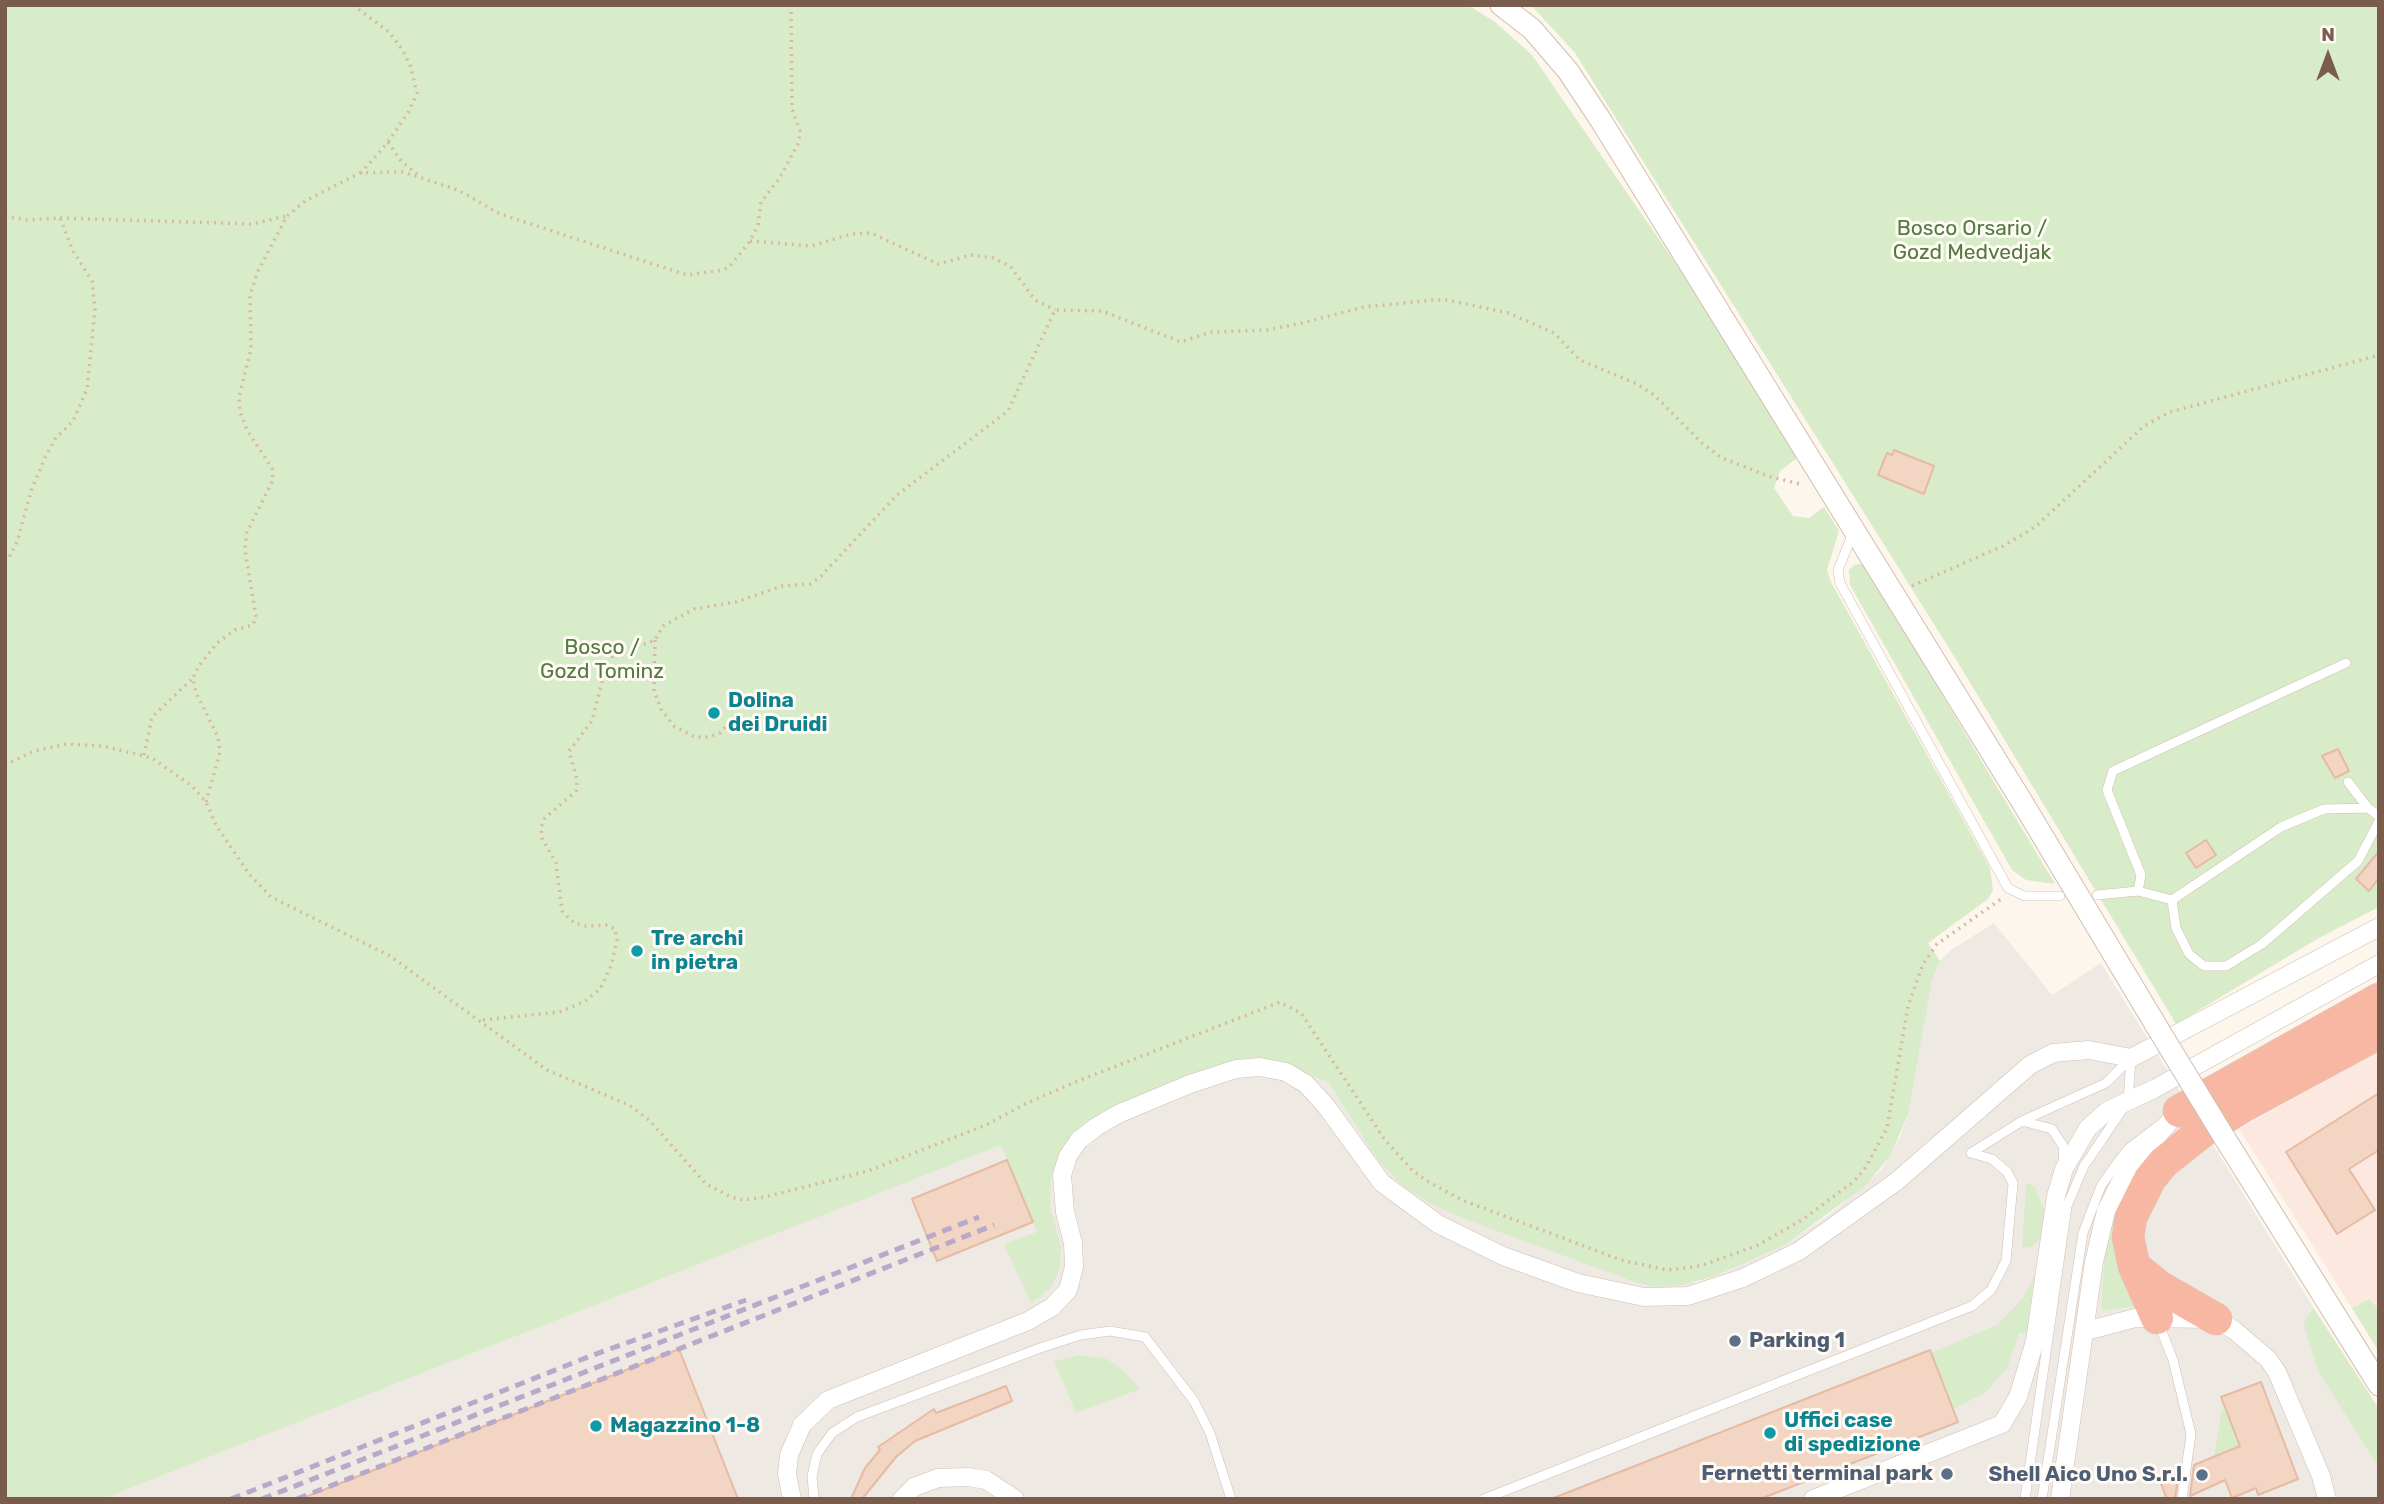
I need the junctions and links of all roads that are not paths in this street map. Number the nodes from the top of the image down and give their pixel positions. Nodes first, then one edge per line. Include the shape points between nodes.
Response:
1 (1501, 5) edge
2 (1854, 532) junction
3 (2346, 663) dead end
4 (2348, 782) dead end
5 (2368, 808) junction
6 (2379, 818) edge
7 (2138, 891) junction
8 (2097, 895) dead end
9 (2060, 896) dead end
10 (2172, 900) junction
11 (2379, 927) edge
12 (2379, 964) edge
13 (2379, 999) edge
14 (2379, 1033) edge
15 (2131, 1058) junction
16 (2128, 1101) junction
17 (2179, 1111) junction
18 (2022, 1121) junction
19 (2064, 1169) junction
20 (2134, 1266) junction
21 (2157, 1318) junction
22 (2216, 1319) junction
23 (2086, 1331) junction
24 (2379, 1385) edge
25 (792, 1499) edge
26 (814, 1499) edge
27 (902, 1499) edge
28 (1014, 1499) edge
29 (1231, 1499) edge
30 (1484, 1499) edge
31 (1813, 1499) edge
32 (2025, 1499) edge
33 (2042, 1499) edge
34 (2060, 1499) edge
35 (2182, 1499) edge
36 (2327, 1499) edge

1 - 2 street via 1532,29 1568,71
2 - 9 lane via 1838,570 1840,583 2008,888 2024,896
2 - 24 street, bridge
3 - 7 lane via 2113,771 2107,790 2141,875
4 - 5 lane
5 - 6 lane
5 - 10 lane via 2324,809 2281,827
6 - 10 lane via 2358,861 2262,944 2226,966 2204,966 2189,954 2176,928
7 - 8 lane
7 - 10 lane
11 - 15 street
12 - 16 street
13 - 17 highway
14 - 20 highway via 2242,1107 2164,1162 2139,1196 2131,1217 2128,1237
15 - 16 lane
15 - 18 lane via 2106,1083
15 - 25 street via 2089,1050 2053,1053 2029,1065 1897,1181 1799,1251 1743,1278 1699,1292 1655,1297 1577,1283 1503,1256 1438,1224 1382,1183 1306,1084 1286,1072 1260,1067 1218,1074 1118,1114 1079,1140 1062,1175 1073,1243 1074,1268 1068,1290 1052,1307 1028,1321 828,1400 802,1425 789,1455
16 - 19 street via 2088,1128
16 - 32 lane via 2084,1166 2067,1206
17 - 23 street via 2139,1154 2114,1191 2094,1262
17 - 33 lane via 2128,1149 2092,1206 2083,1233
18 - 19 lane via 2052,1129 2063,1146
18 - 30 lane via 1971,1153 1992,1159 2013,1184 2006,1261 1991,1290 1972,1306
19 - 31 street via 2035,1341 2018,1397 2002,1424
20 - 21 highway
20 - 22 highway via 2160,1287
21 - 22 street
21 - 23 street via 2115,1321
21 - 35 lane via 2173,1360 2191,1434
22 - 36 street via 2269,1359
23 - 34 street
26 - 29 lane via 812,1476 817,1454 832,1433 857,1417 1081,1335 1110,1331 1145,1337 1194,1401 1210,1433
27 - 28 street via 915,1487 938,1478 968,1477 986,1480

